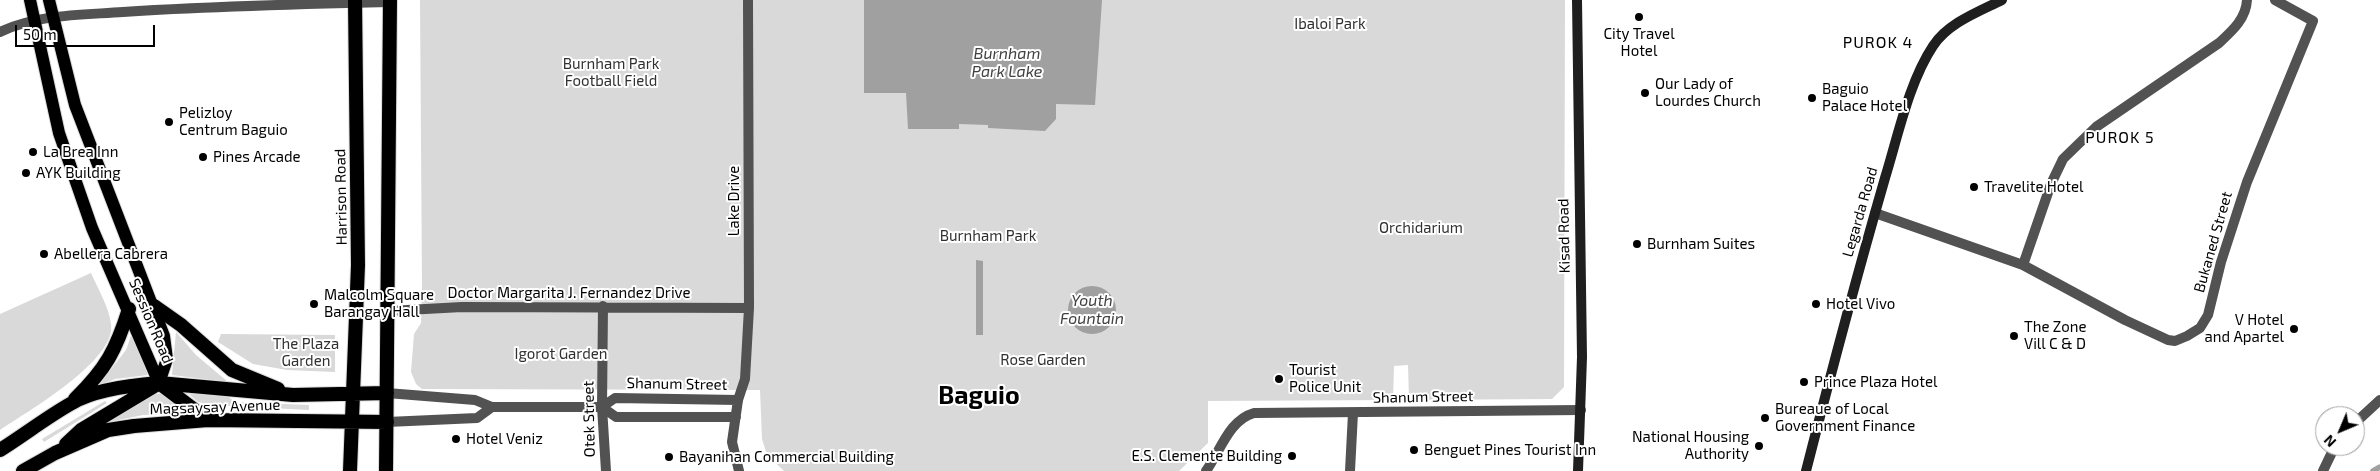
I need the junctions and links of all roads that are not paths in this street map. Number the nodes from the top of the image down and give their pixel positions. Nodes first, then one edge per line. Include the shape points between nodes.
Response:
1 (30, 0) edge
2 (49, 0) edge
3 (748, 0) edge
4 (1577, 0) edge
5 (2002, 0) edge
6 (2247, 0) edge
7 (2275, 0) edge
8 (390, 1) edge
9 (265, 2) edge
10 (355, 2) edge
11 (203, 3) edge
12 (53, 18) junction
13 (34, 20) junction
14 (0, 32) edge
15 (1875, 213) junction
16 (2023, 264) junction
17 (154, 306) junction
18 (603, 306) junction
19 (749, 308) junction
20 (129, 309) junction
21 (389, 311) junction
22 (159, 383) junction
23 (387, 393) junction
24 (355, 394) junction
25 (293, 395) junction
26 (738, 400) junction
27 (2380, 400) edge
28 (73, 401) junction
29 (492, 407) junction
30 (602, 407) junction
31 (1581, 410) junction
32 (1353, 412) junction
33 (2365, 414) edge
34 (736, 417) junction
35 (208, 420) junction
36 (353, 422) junction
37 (387, 422) junction
38 (0, 450) edge
39 (55, 453) junction
40 (2330, 456) edge
41 (24, 471) edge
42 (350, 471) edge
43 (386, 471) edge
44 (606, 471) edge
45 (739, 471) edge
46 (1206, 471) edge
47 (1350, 471) edge
48 (1578, 471) edge
49 (1806, 471) edge
50 (2323, 471) edge

1 - 13 main road, Session Road
2 - 12 main road, Session Road
3 - 19 street, Lake Drive
4 - 31 main road, Kisad Road
5 - 15 main road, Legarda Road via 1952,26 1934,44 1922,64
6 - 16 street via 2247,11 2219,43 2096,127 2062,160
7 - 16 street, Bukaned Street via 2313,21 2247,182 2208,315 2200,328 2187,336 2168,340
8 - 10 street
8 - 21 highway
9 - 10 street
9 - 11 street
10 - 24 highway, Harrison Road via 358,265
11 - 12 street
12 - 13 street
12 - 17 main road, Session Road via 75,105
13 - 14 street
13 - 20 main road, Session Road via 59,134 92,228
15 - 16 street, Bukaned Street
15 - 49 main road, Legarda Road
17 - 22 main road, Session Road via 164,336 167,359
17 - 25 highway via 182,325 232,370
18 - 19 street, Doctor Margarita J. Fernandez Drive
18 - 21 street, Doctor Margarita J. Fernandez Drive
18 - 30 street, Otek Street
19 - 26 street, Lake Drive via 745,379
20 - 22 main road, Session Road
20 - 28 highway via 118,344 99,376
21 - 23 highway
22 - 25 highway, Magsaysay Avenue
22 - 28 highway, Magsaysay Avenue via 116,389
22 - 35 highway
22 - 39 highway via 82,430
23 - 24 highway, Magsaysay Avenue
23 - 29 street, Shanum Street via 475,400
23 - 37 highway
24 - 25 highway, Magsaysay Avenue
24 - 36 highway, Harrison Road
26 - 30 street, Shanum Street via 615,398
26 - 34 street, Shanum Street
27 - 33 street
28 - 38 highway, Magsaysay Avenue
29 - 30 street, Shanum Street
29 - 37 street, Shanum Street via 477,418
30 - 34 street, Shanum Street via 616,417
30 - 44 street, Otek Street
31 - 32 street, Shanum Street
31 - 48 main road, Kisad Road
32 - 46 street, Shanum Street via 1254,412 1246,415 1234,424
32 - 47 street
34 - 45 street, Shanum Street via 732,442
35 - 36 highway, Magsaysay Avenue
35 - 39 highway, Magsaysay Avenue via 108,430
36 - 37 highway, Magsaysay Avenue
36 - 42 highway, Harrison Road
37 - 43 highway
39 - 41 highway, Magsaysay Avenue
40 - 50 street

